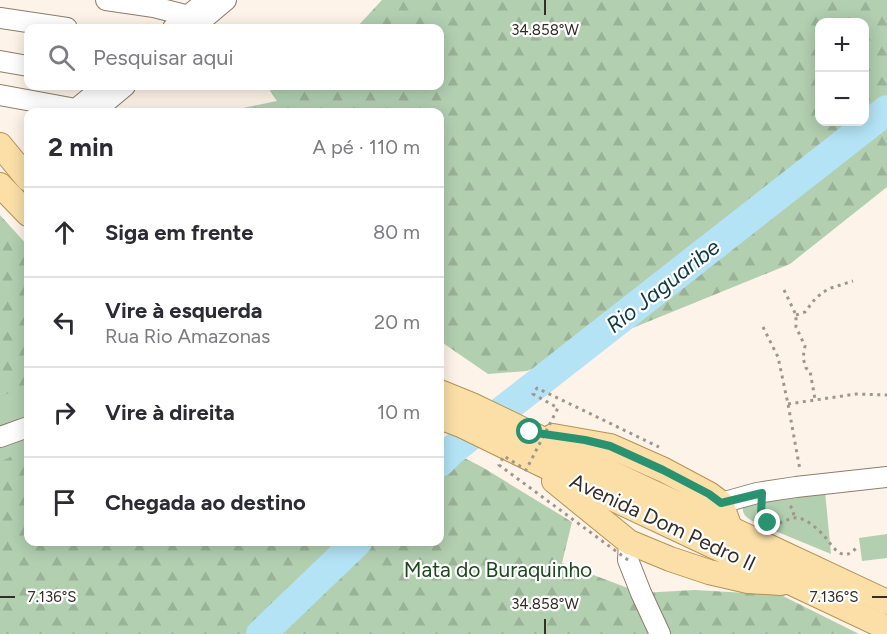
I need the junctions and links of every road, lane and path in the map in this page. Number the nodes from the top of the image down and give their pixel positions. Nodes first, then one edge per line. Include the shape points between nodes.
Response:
1 (106, 0) edge
2 (207, 0) edge
3 (226, 0) edge
4 (0, 18) edge
5 (190, 22) edge
6 (40, 24) edge
7 (0, 61) edge
8 (24, 65) edge
9 (99, 90) edge
10 (120, 90) edge
11 (0, 95) edge
12 (71, 108) edge
13 (77, 108) edge
14 (98, 108) edge
15 (0, 145) edge
16 (24, 171) edge
17 (0, 185) edge
18 (24, 210) edge
19 (853, 281) dead end
20 (784, 290) dead end
21 (796, 315) junction
22 (763, 327) dead end
23 (887, 395) edge
24 (444, 397) edge
25 (815, 399) junction
26 (789, 404) junction
27 (458, 415) edge
28 (24, 428) edge
29 (0, 437) edge
30 (525, 442) junction
31 (659, 447) dead end
32 (497, 465) dead end
33 (887, 477) edge
34 (535, 486) dead end
35 (803, 486) junction
36 (762, 493) junction
37 (721, 503) junction
38 (563, 506) dead end
39 (730, 528) junction
40 (857, 547) dead end
41 (622, 548) junction
42 (790, 583) junction
43 (887, 602) edge
44 (887, 628) edge
45 (660, 634) edge

1 - 5 street via 154,7
2 - 5 street
3 - 5 street
4 - 6 street
7 - 8 street
9 - 13 street
10 - 14 street
11 - 12 street
15 - 16 main road
17 - 18 main road
19 - 21 path via 823,292 805,312
20 - 21 path
21 - 25 path
22 - 26 path via 778,357
23 - 25 path
24 - 27 main road, Avenida Dom Pedro II
25 - 26 path
26 - 35 path
27 - 30 main road, Avenida Dom Pedro II
28 - 29 street
30 - 37 main road via 585,440 610,446
30 - 39 main road, Avenida Dom Pedro II via 633,483
30 - 41 main road
30 - 42 main road, Avenida Dom Pedro II via 590,488
31 - 41 path, bridge via 537,388 532,394 558,408 526,470 504,456 499,465
32 - 34 path
33 - 35 street
35 - 36 street
36 - 37 street
36 - 40 path via 761,515 768,523 778,525 800,518 817,528 836,551 850,553
37 - 39 main road
38 - 41 path
39 - 43 main road, Avenida Dom Pedro II
41 - 42 main road via 748,581
41 - 45 street
42 - 44 main road, Avenida Dom Pedro II

